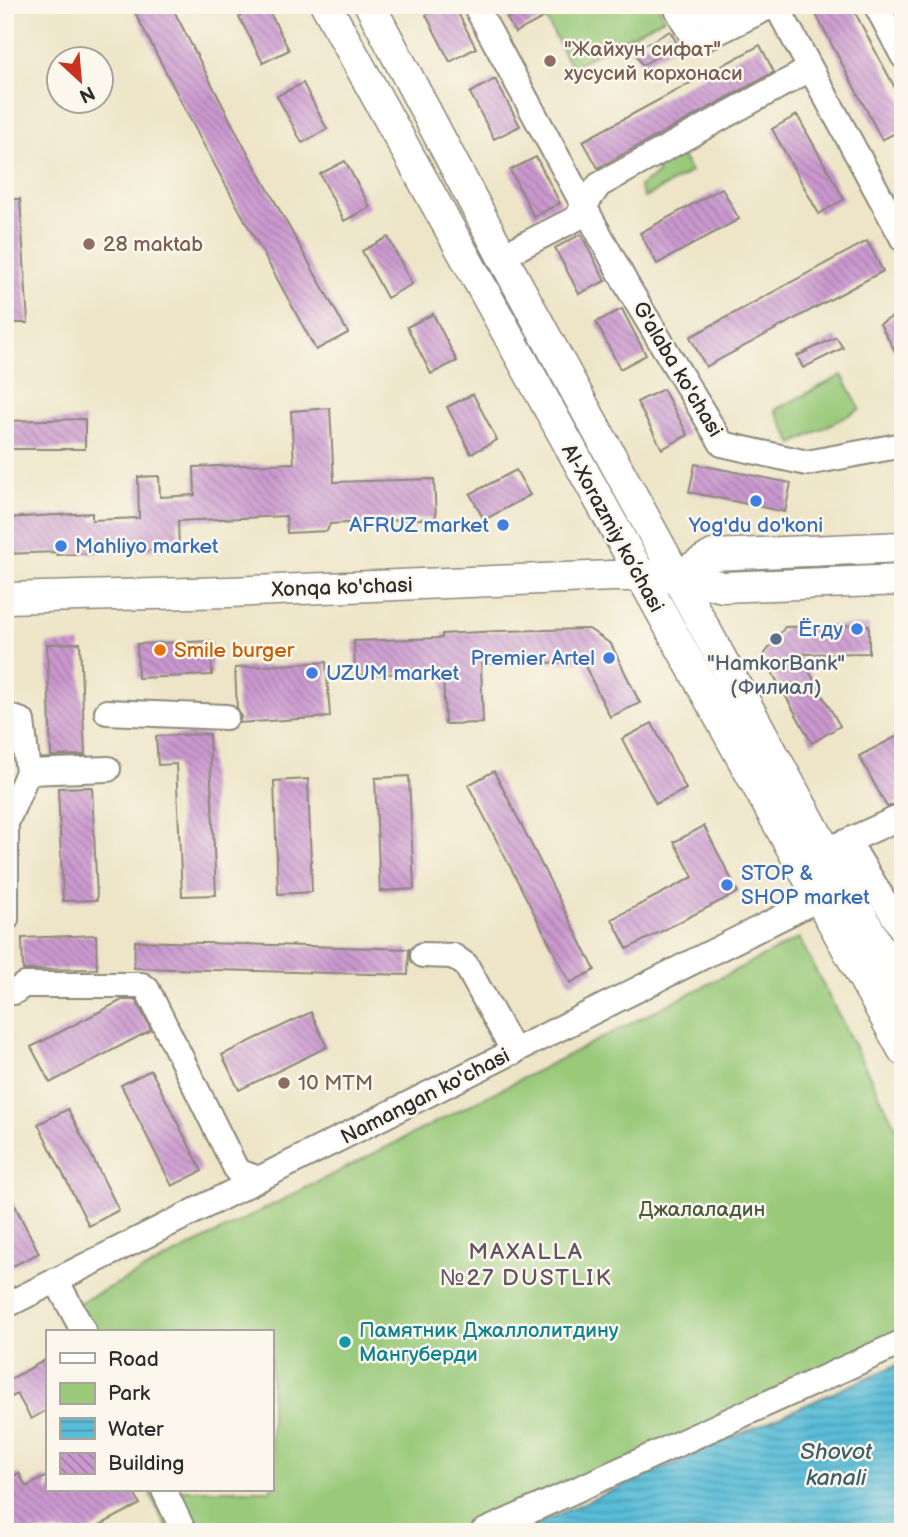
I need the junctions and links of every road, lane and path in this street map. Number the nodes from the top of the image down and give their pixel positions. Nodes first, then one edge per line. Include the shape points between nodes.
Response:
1 (326, 5) edge
2 (370, 5) edge
3 (675, 5) edge
4 (701, 5) edge
5 (774, 5) edge
6 (876, 5) edge
7 (484, 8) edge
8 (731, 11) edge
9 (903, 56) edge
10 (810, 69) junction
11 (585, 207) junction
12 (903, 239) edge
13 (502, 256) junction
14 (903, 445) edge
15 (903, 547) edge
16 (640, 576) junction
17 (678, 576) junction
18 (903, 580) edge
19 (5, 598) edge
20 (107, 712) dead end
21 (5, 715) edge
22 (226, 716) dead end
23 (108, 769) dead end
24 (28, 772) junction
25 (903, 816) edge
26 (837, 845) junction
27 (844, 885) junction
28 (818, 900) junction
29 (6, 919) edge
30 (903, 932) edge
31 (422, 955) dead end
32 (14, 992) dead end
33 (903, 992) edge
34 (903, 1050) edge
35 (514, 1052) junction
36 (259, 1179) junction
37 (56, 1280) junction
38 (5, 1306) edge
39 (83, 1330) edge
40 (903, 1342) edge
41 (165, 1492) edge
42 (184, 1532) edge
43 (483, 1532) edge

1 - 16 main road, Al-Xorazmiy ko’chasi
2 - 13 main road, Al-Xorazmiy ko’chasi
3 - 8 street via 690,33 704,39
4 - 8 street via 706,14
5 - 8 street
5 - 10 street
6 - 9 street
7 - 11 street, G'alaba ko'chasi
10 - 11 street via 598,185
10 - 12 street
11 - 13 street via 575,219
11 - 14 street, G'alaba ko'chasi via 722,444 807,463
13 - 17 main road, Al-Xorazmiy ko’chasi
15 - 17 main road via 713,555
16 - 17 main road, Xonqa ko'chasi
16 - 19 main road, Xonqa ko'chasi
16 - 28 main road, Al-Xorazmiy ko’chasi
17 - 18 main road, Xonqa ko'chasi via 723,587
17 - 26 main road, Al-Xorazmiy ko’chasi
20 - 22 street
21 - 24 street via 22,721
23 - 24 street
24 - 29 street via 6,823
25 - 26 street
26 - 27 main road, Al-Xorazmiy ko’chasi
26 - 30 street
27 - 28 street, Namangan ko'chasi
27 - 33 main road, Al-Xorazmiy ko’chasi
28 - 34 main road, Al-Xorazmiy ko’chasi
28 - 35 street, Namangan ko'chasi
31 - 35 street via 453,956 466,965
32 - 36 street via 24,985 142,985 237,1171
35 - 36 street, Namangan ko'chasi
36 - 37 street, Namangan ko'chasi
37 - 38 street, Namangan ko'chasi
37 - 39 street
40 - 43 street
41 - 42 street

